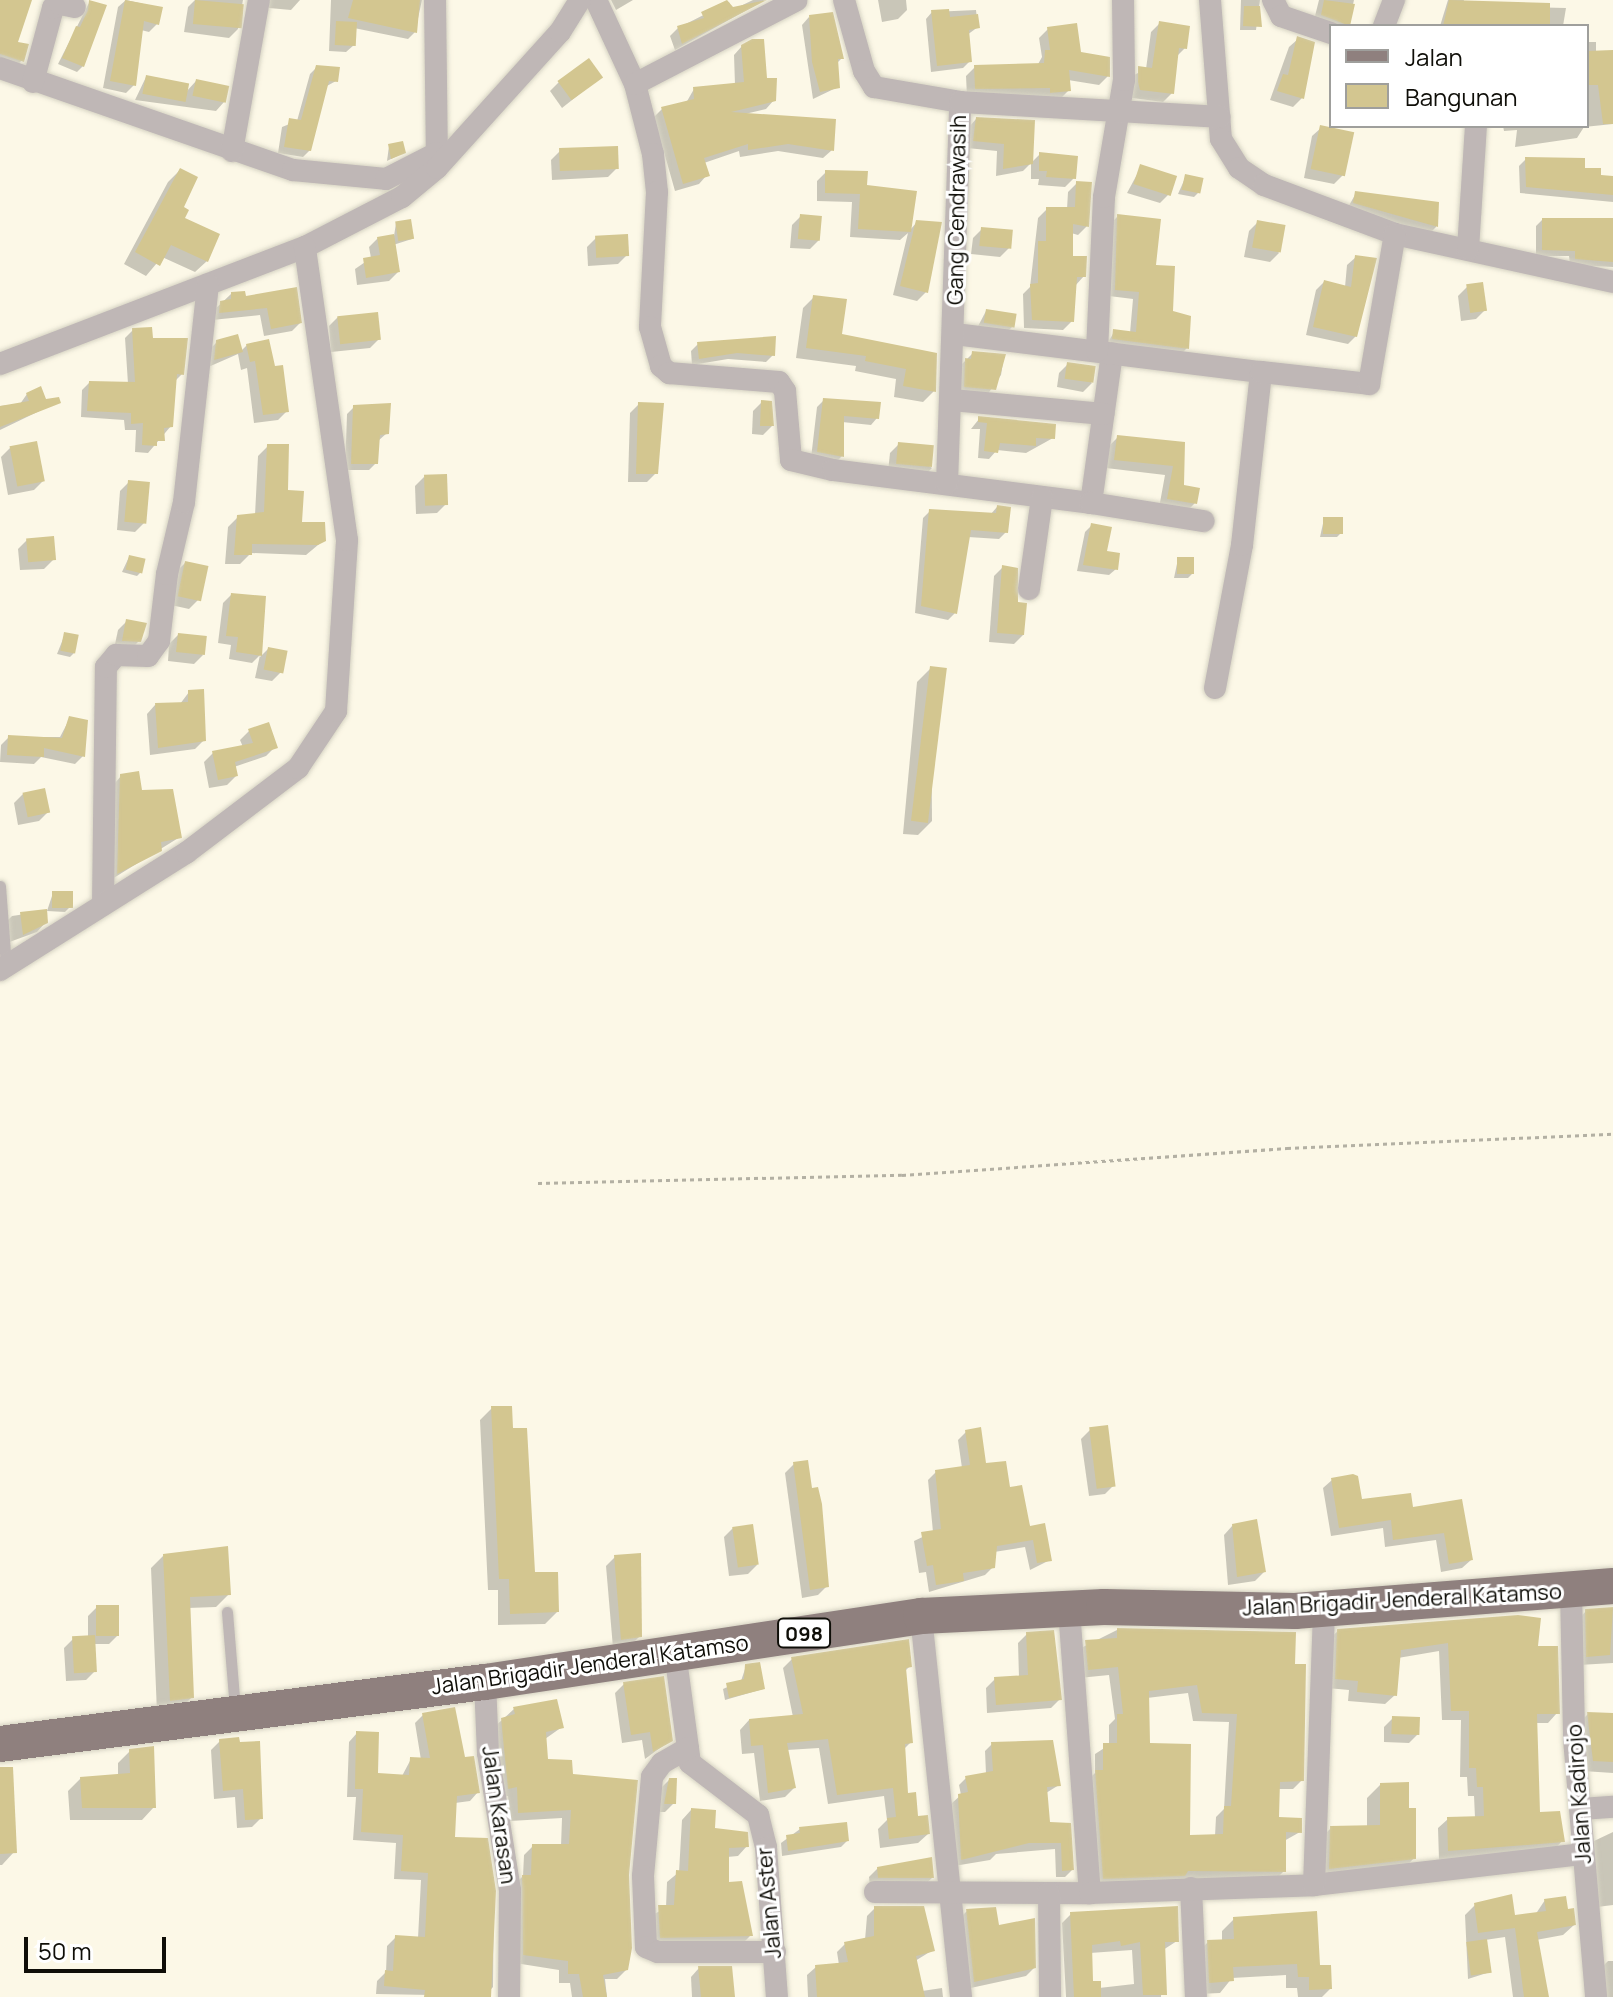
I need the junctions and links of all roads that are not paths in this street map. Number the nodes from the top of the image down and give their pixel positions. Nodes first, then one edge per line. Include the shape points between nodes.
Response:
1 (259, 0) edge
2 (435, 0) edge
3 (580, 0) edge
4 (596, 0) edge
5 (797, 0) edge
6 (844, 0) edge
7 (1123, 0) edge
8 (1210, 0) edge
9 (1273, 0) edge
10 (1394, 0) edge
11 (75, 7) dead end
12 (1385, 24) edge
13 (1329, 32) edge
14 (0, 68) edge
15 (33, 82) junction
16 (635, 84) junction
17 (960, 102) junction
18 (1119, 112) junction
19 (1220, 117) junction
20 (1476, 128) edge
21 (232, 151) junction
22 (437, 160) junction
23 (1395, 234) junction
24 (305, 247) junction
25 (1468, 249) junction
26 (1613, 282) edge
27 (208, 284) junction
28 (955, 334) junction
29 (1104, 352) junction
30 (0, 364) edge
31 (1261, 372) junction
32 (952, 400) junction
33 (1103, 414) junction
34 (947, 483) junction
35 (1042, 498) junction
36 (1091, 503) junction
37 (1204, 521) dead end
38 (1029, 589) dead end
39 (1215, 688) dead end
40 (0, 886) edge
41 (103, 905) junction
42 (3, 968) edge
43 (1613, 1586) edge
44 (1571, 1590) junction
45 (1069, 1609) junction
46 (1324, 1609) junction
47 (227, 1612) dead end
48 (921, 1616) junction
49 (675, 1652) junction
50 (485, 1682) junction
51 (235, 1714) junction
52 (0, 1744) edge
53 (688, 1748) junction
54 (1613, 1807) edge
55 (1581, 1809) junction
56 (1583, 1854) junction
57 (1314, 1885) junction
58 (1191, 1888) junction
59 (875, 1892) dead end
60 (1049, 1893) junction
61 (1090, 1893) junction
62 (954, 1895) junction
63 (775, 1952) junction
64 (509, 1997) edge
65 (777, 1997) edge
66 (961, 1997) edge
67 (1050, 1997) edge
68 (1196, 1997) edge
69 (1596, 1997) edge

1 - 21 street
2 - 22 street
3 - 22 street via 560,32
4 - 16 street
5 - 16 street
6 - 17 street via 864,71 874,87
7 - 18 street
8 - 19 street
9 - 13 street via 1281,16
10 - 12 street
11 - 15 street via 53,8
14 - 15 street
15 - 21 street
16 - 34 street via 657,192 650,327 662,369 779,382 785,391 787,456 798,464
17 - 18 street, Gang Cendrawasih
17 - 28 street, Gang Cendrawasih
18 - 19 street, Gang Cendrawasih
18 - 29 street via 1102,224
19 - 23 street via 1227,157 1264,185
20 - 25 street
21 - 22 street via 293,170 375,180
22 - 24 street via 402,197
23 - 25 street
23 - 31 street via 1369,384
24 - 27 street
24 - 41 street via 347,540 336,711 298,768 186,853
25 - 26 street
27 - 30 street
27 - 41 street via 184,502 159,641 148,656 116,655 106,667
28 - 29 street
28 - 32 street, Gang Cendrawasih
29 - 31 street
29 - 33 street
31 - 39 street via 1242,545
32 - 33 street
32 - 34 street, Gang Cendrawasih
33 - 36 street
34 - 35 street
35 - 36 street
35 - 38 street
36 - 37 street
40 - 42 lane
41 - 42 street
43 - 44 main road, Jalan Brigadir Jenderal Katamso / 098
44 - 46 main road, Jalan Brigadir Jenderal Katamso / 098
44 - 55 street, Jalan Kadirojo
45 - 46 main road, Jalan Brigadir Jenderal Katamso / 098
45 - 48 main road, Jalan Brigadir Jenderal Katamso / 098
45 - 61 street
46 - 57 street
47 - 51 lane
48 - 49 main road, Jalan Brigadir Jenderal Katamso / 098
48 - 62 street
49 - 50 main road, Jalan Brigadir Jenderal Katamso / 098
49 - 53 street, Jalan Aster
50 - 51 main road, Jalan Brigadir Jenderal Katamso / 098
50 - 64 street, Jalan Karasan via 488,1753 510,1890
51 - 52 main road, Jalan Brigadir Jenderal Katamso / 098
53 - 63 street, Jalan Aster via 690,1763 705,1779 758,1815
53 - 63 street via 662,1763 652,1777 643,1876 646,1947 658,1952
54 - 55 street
55 - 56 street, Jalan Kadirojo
56 - 57 street
56 - 69 street, Jalan Kadirojo
57 - 58 street
58 - 61 street
58 - 68 street
59 - 62 street
60 - 61 street
60 - 62 street
60 - 67 street
62 - 66 street
63 - 65 street, Jalan Aster

